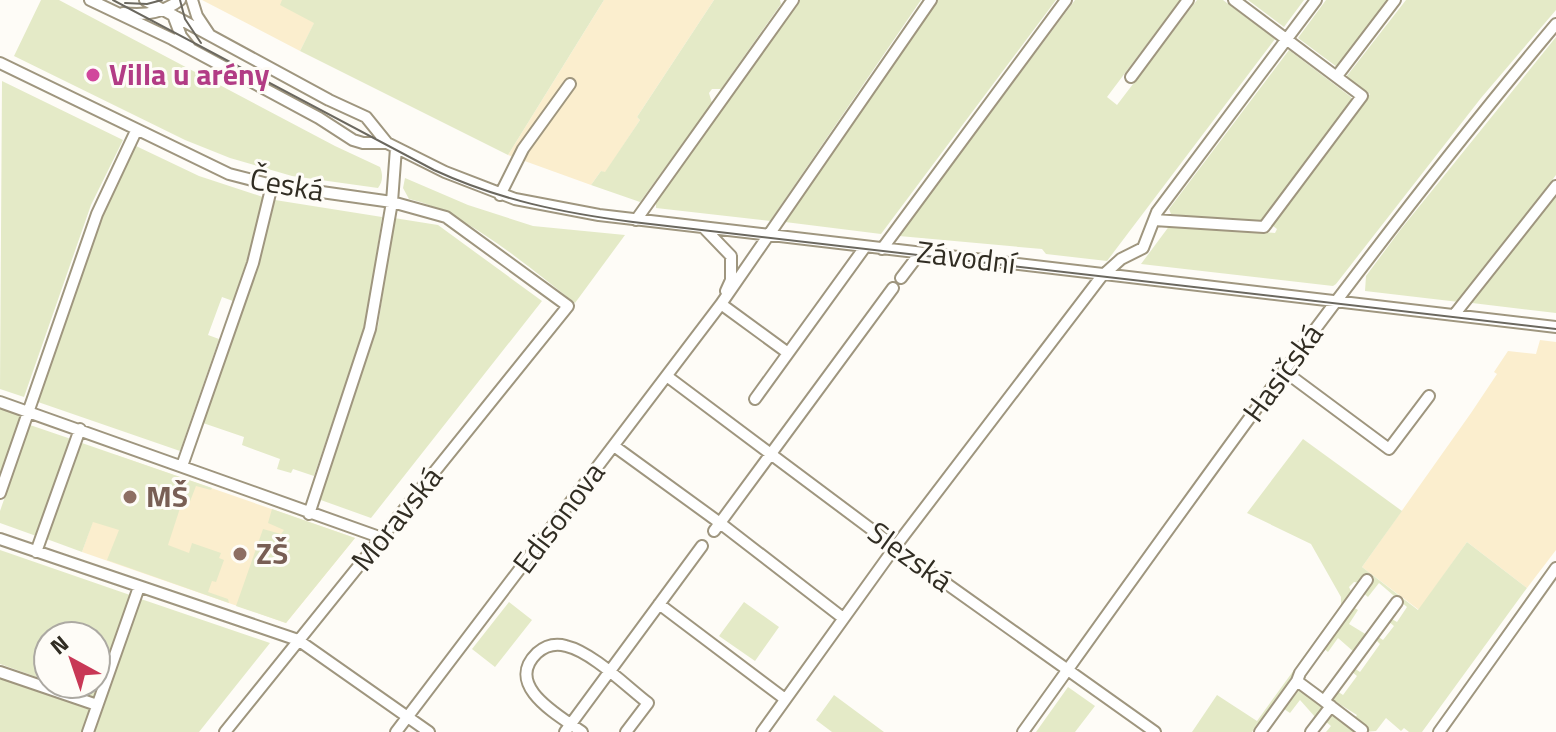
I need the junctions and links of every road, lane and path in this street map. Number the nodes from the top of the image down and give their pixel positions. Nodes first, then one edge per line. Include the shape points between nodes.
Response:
1 (90, 0) edge
2 (145, 0) edge
3 (192, 0) edge
4 (793, 0) edge
5 (931, 0) edge
6 (1066, 0) edge
7 (1188, 0) edge
8 (1234, 0) edge
9 (1316, 0) edge
10 (1395, 0) edge
11 (172, 6) edge
12 (110, 10) junction
13 (1556, 24) edge
14 (1286, 39) junction
15 (217, 40) junction
16 (197, 53) junction
17 (0, 63) edge
18 (1337, 76) junction
19 (1131, 77) dead end
20 (570, 84) dead end
21 (136, 131) junction
22 (392, 146) junction
23 (272, 185) junction
24 (1556, 186) edge
25 (500, 195) junction
26 (392, 202) junction
27 (636, 220) junction
28 (1154, 220) junction
29 (704, 228) junction
30 (770, 235) junction
31 (865, 247) junction
32 (882, 249) junction
33 (920, 253) junction
34 (1103, 274) junction
35 (901, 278) dead end
36 (893, 288) dead end
37 (1335, 301) junction
38 (721, 304) junction
39 (568, 306) joint
40 (1454, 315) junction
41 (1556, 327) edge
42 (788, 353) junction
43 (1284, 371) junction
44 (668, 377) junction
45 (1429, 396) dead end
46 (755, 399) dead end
47 (0, 402) edge
48 (28, 412) junction
49 (80, 429) junction
50 (614, 446) junction
51 (770, 453) junction
52 (182, 466) junction
53 (0, 493) edge
54 (309, 514) junction
55 (717, 527) junction
56 (382, 538) junction
57 (0, 539) edge
58 (702, 546) dead end
59 (895, 547) junction
60 (36, 552) junction
61 (1556, 568) edge
62 (1367, 580) dead end
63 (139, 587) junction
64 (1397, 602) dead end
65 (659, 604) junction
66 (843, 618) junction
67 (298, 640) junction
68 (1068, 669) junction
69 (0, 672) edge
70 (609, 673) junction
71 (1297, 681) junction
72 (785, 699) junction
73 (1327, 704) junction
74 (97, 705) junction
75 (408, 716) junction
76 (568, 728) edge
77 (88, 732) edge
78 (225, 732) edge
79 (396, 732) edge
80 (429, 732) edge
81 (582, 732) edge
82 (626, 732) edge
83 (762, 732) edge
84 (1023, 732) edge
85 (1155, 732) edge
86 (1260, 732) edge
87 (1311, 732) edge
88 (1361, 732) edge
89 (1439, 732) edge

1 - 12 street, Závodní
2 - 11 street, Závodní
3 - 15 street via 201,23
4 - 27 street
5 - 30 street, Edisonova
6 - 32 street
7 - 19 street
8 - 14 street
9 - 14 street
10 - 18 street
11 - 12 street via 136,14
11 - 15 street, Závodní
11 - 16 street via 183,39
12 - 16 street, Závodní
13 - 37 street, Hasičská
14 - 18 street
14 - 28 street
15 - 22 street, Závodní via 366,117
16 - 22 street, Závodní via 359,143
17 - 21 street, Česká
18 - 28 street via 1362,96 1264,227
20 - 25 street via 523,149
21 - 23 street, Česká via 229,174
21 - 48 street via 97,214
22 - 25 street, Závodní
22 - 26 street
23 - 26 street, Česká
23 - 52 street via 253,263
24 - 40 street
25 - 27 street, Závodní
26 - 39 street, Česká via 446,217
26 - 54 street via 370,329
27 - 29 street, Závodní
28 - 34 street via 1143,248
29 - 30 street, Závodní
29 - 38 street, Edisonova via 731,256 731,280
30 - 31 street, Závodní
30 - 38 street, Edisonova
31 - 32 street, Závodní
31 - 42 street
32 - 33 street, Závodní
33 - 34 street, Závodní
33 - 35 street
34 - 37 street, Závodní
34 - 59 street
36 - 51 street
37 - 40 street, Závodní
37 - 43 street, Hasičská
38 - 42 street
38 - 44 street, Edisonova
39 - 56 street, Moravská
40 - 41 street, Závodní
42 - 46 street
43 - 45 street via 1389,449
43 - 68 street, Hasičská
44 - 50 street, Edisonova
44 - 51 street, Slezská
47 - 48 street
48 - 49 street
48 - 53 street
49 - 52 street
49 - 60 street
50 - 55 street
50 - 75 street, Edisonova
51 - 55 street
51 - 59 street, Slezská
52 - 54 street
54 - 56 street
55 - 66 street
56 - 67 street, Moravská
57 - 60 street
58 - 65 street
59 - 66 street
59 - 68 street, Slezská
60 - 63 street
61 - 89 street
62 - 71 street
63 - 67 street
63 - 74 street
64 - 73 street
65 - 70 street
65 - 72 street
66 - 72 street
67 - 75 street
67 - 78 street, Moravská
68 - 84 street, Hasičská
68 - 85 street, Slezská
69 - 74 street
70 - 76 street
70 - 76 street via 562,644 536,654 527,675 529,688
70 - 82 street via 648,703
71 - 73 street
71 - 86 street
72 - 83 street
73 - 87 street
73 - 88 street
74 - 77 street
75 - 79 street, Edisonova
75 - 80 street
76 - 81 street

